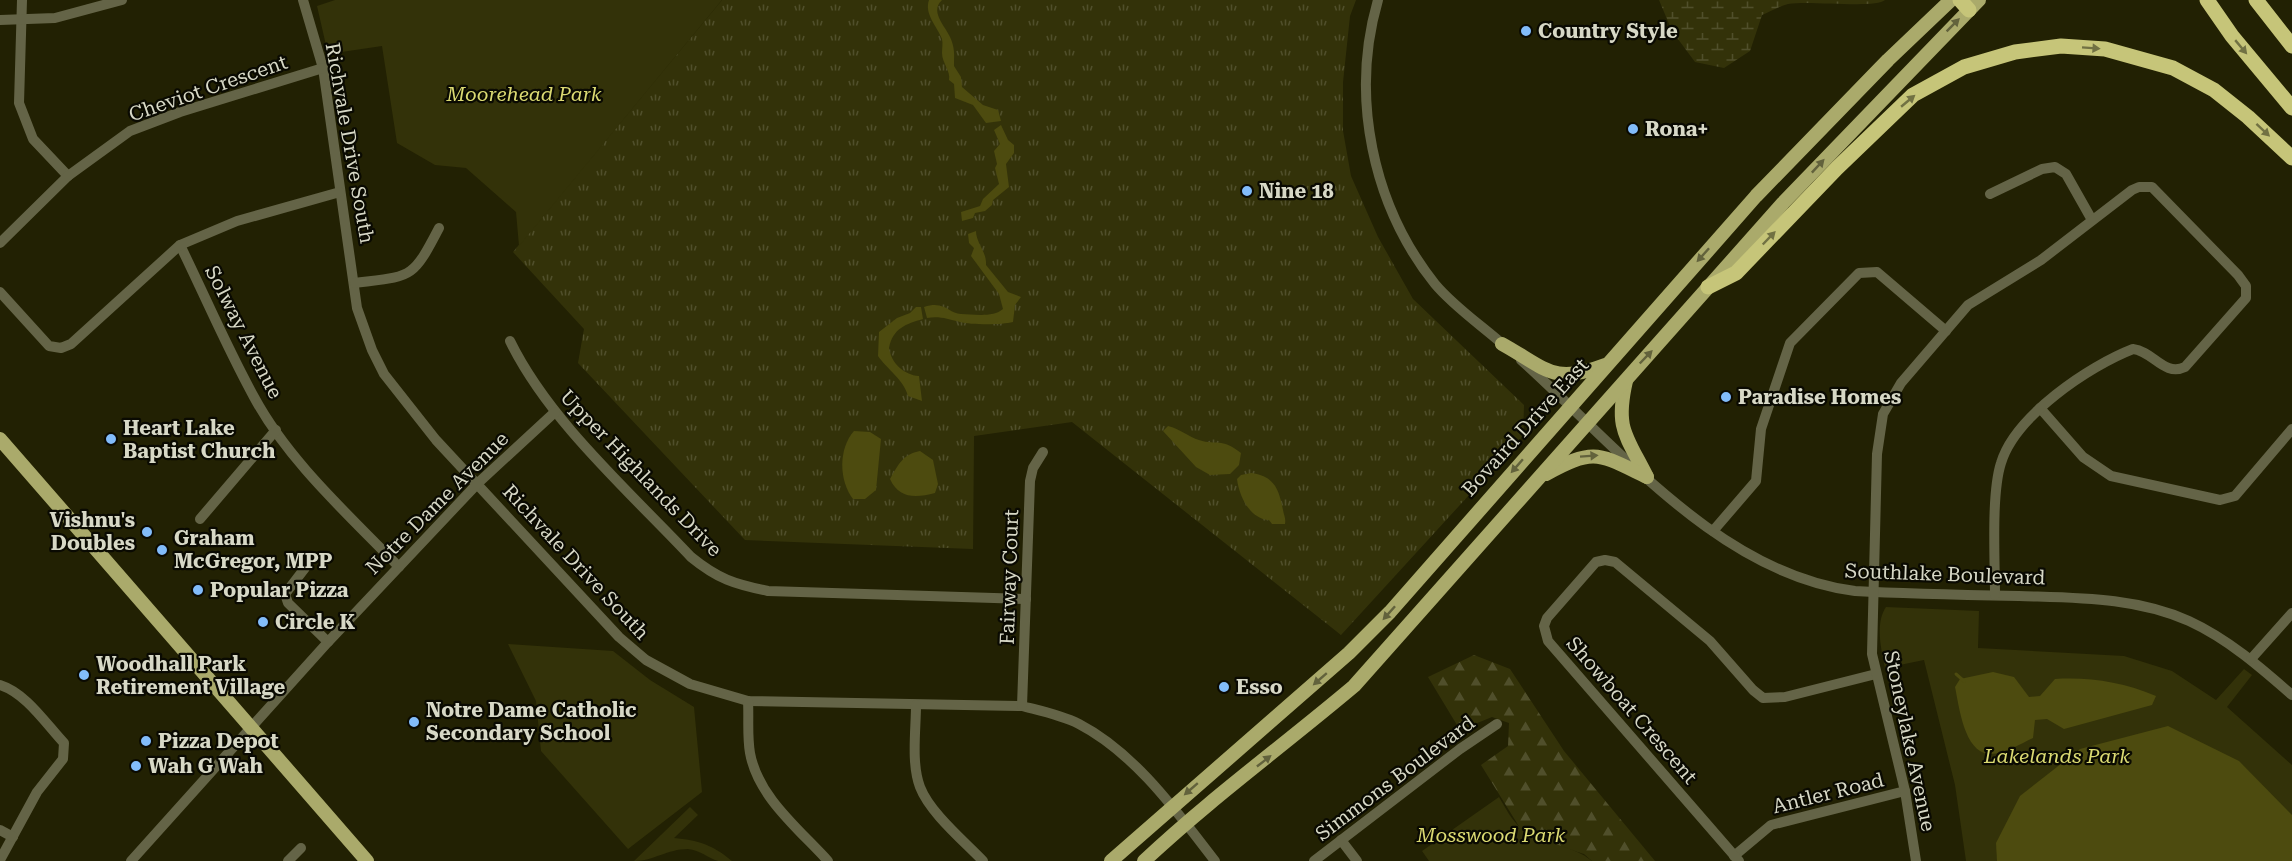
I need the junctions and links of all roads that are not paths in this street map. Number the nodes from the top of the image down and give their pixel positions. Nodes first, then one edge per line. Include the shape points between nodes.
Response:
1 (22, 0) edge
2 (122, 0) edge
3 (303, 0) edge
4 (1378, 0) edge
5 (1951, 0) edge
6 (2207, 0) edge
7 (2256, 0) edge
8 (1969, 3) edge
9 (0, 20) edge
10 (21, 21) junction
11 (2292, 46) edge
12 (323, 68) junction
13 (2292, 108) edge
14 (2292, 158) edge
15 (68, 176) junction
16 (340, 192) junction
17 (1990, 194) dead end
18 (2092, 220) junction
19 (439, 228) dead end
20 (0, 243) edge
21 (180, 245) junction
22 (355, 282) junction
23 (1708, 287) junction
24 (0, 292) edge
25 (1946, 331) junction
26 (510, 341) dead end
27 (1502, 344) junction
28 (1607, 364) junction
29 (1627, 377) junction
30 (1570, 405) junction
31 (2040, 408) junction
32 (555, 412) junction
33 (1587, 422) junction
34 (2292, 429) edge
35 (276, 430) junction
36 (0, 439) edge
37 (1043, 452) dead end
38 (1647, 477) junction
39 (1536, 479) junction
40 (478, 483) junction
41 (200, 519) dead end
42 (1713, 531) junction
43 (399, 567) junction
44 (305, 568) dead end
45 (1873, 592) junction
46 (1995, 596) junction
47 (1026, 599) junction
48 (2292, 613) edge
49 (328, 642) junction
50 (2251, 659) junction
51 (1876, 674) junction
52 (0, 685) edge
53 (2292, 695) edge
54 (748, 701) junction
55 (916, 705) junction
56 (1022, 706) junction
57 (1497, 724) dead end
58 (249, 726) junction
59 (1905, 791) junction
60 (1170, 808) junction
61 (1184, 824) junction
62 (0, 830) edge
63 (13, 837) junction
64 (1341, 840) junction
65 (302, 848) dead end
66 (1736, 858) edge
67 (0, 860) edge
68 (131, 861) edge
69 (288, 861) edge
70 (367, 861) edge
71 (828, 861) edge
72 (982, 861) edge
73 (1111, 861) edge
74 (1144, 861) edge
75 (1215, 861) edge
76 (1314, 861) edge
77 (1357, 861) edge
78 (1916, 861) edge

1 - 10 street
2 - 10 street via 78,14
3 - 12 street, Richvale Drive South
4 - 27 street, Southlake Boulevard via 1367,46 1366,108 1383,185 1409,243 1436,285
5 -> 28 main road, Bovaird Drive East via 1792,158
6 -> 13 highway
7 - 11 highway
23 -> 8 main road
9 - 10 street
10 - 15 street via 19,103 33,139
12 - 15 street, Cheviot Crescent via 130,131
12 - 16 street, Richvale Drive South
23 -> 14 highway via 1736,273 1913,95 1964,67 2015,52 2061,46 2105,49 2173,68 2214,90
15 - 20 street, Cheviot Crescent
16 - 21 street via 237,221
16 - 22 street, Richvale Drive South
17 - 18 street via 2042,169 2055,167 2066,174
18 - 25 street, Stoneylake Avenue via 2042,260 1975,299
18 - 31 street, Stoneylake Avenue via 2132,190 2152,187 2243,280 2246,298 2185,368 2165,368 2149,353 2133,349 2059,392
19 - 22 street via 421,263 412,271 396,278
21 - 24 street via 71,344 61,348 49,346
21 - 35 street, Solway Avenue via 254,398
22 - 40 street, Richvale Drive South via 360,317 384,374 436,440
29 -> 23 main road
25 - 42 street via 1877,272 1859,273 1790,343 1761,429 1756,481
25 - 45 street, Stoneylake Avenue via 1894,391 1883,414 1877,442
26 - 32 street, Upper Highlands Drive via 525,371
27 - 28 main road via 1555,374 1581,374
27 - 30 street, Southlake Boulevard
28 - 30 main road, Bovaird Drive East
29 - 33 main road
29 - 38 main road via 1620,420
30 - 33 street, Southlake Boulevard
30 -> 60 main road, Bovaird Drive East via 1390,612
31 - 34 street via 2083,457 2111,476 2220,500 2235,496
31 - 46 street via 2012,440 2001,463
32 - 40 street, Notre Dame Avenue
32 - 47 street, Upper Highlands Drive via 690,556 713,575 731,583 768,591
33 - 38 street, Southlake Boulevard
33 - 39 main road
35 - 41 street
35 - 43 street, Solway Avenue via 331,496
36 - 58 main road
37 - 47 street, Fairway Court via 1030,481
39 -> 38 main road via 1573,459 1593,455 1604,456
38 - 42 street, Southlake Boulevard
61 -> 39 main road via 1354,686
40 - 43 street, Notre Dame Avenue
40 - 54 street, Richvale Drive South via 619,638 646,660 690,684
42 - 45 street, Southlake Boulevard via 1742,552 1791,576 1827,587
43 - 49 street, Notre Dame Avenue
44 - 49 street via 285,594 288,603
45 - 46 street, Southlake Boulevard
45 - 51 street, Stoneylake Avenue via 1871,641
46 - 50 street, Southlake Boulevard via 2104,599 2139,605 2191,622
47 - 56 street, Fairway Court
48 - 50 street
49 - 58 street, Notre Dame Avenue
50 - 53 street, Southlake Boulevard
51 - 59 street, Stoneylake Avenue
51 - 66 street, Showboat Crescent via 1785,698 1763,698 1710,641 1615,562 1605,560 1596,562 1553,610 1544,626 1548,641
52 - 63 street via 22,699 64,743 65,751
54 - 55 street, Richvale Drive South
54 - 71 street via 749,750 761,784
55 - 56 street, Richvale Drive South
55 - 72 street via 916,769 920,786 927,801
56 - 60 street, Richvale Drive South via 1056,715 1095,734 1138,768
57 - 64 street, Simmons Boulevard
58 - 68 street, Notre Dame Avenue
58 - 70 main road
59 - 66 street, Antler Road via 1771,825
59 - 78 street, Stoneylake Avenue
60 - 61 street, Richvale Drive South
60 - 73 main road, Bovaird Drive East
61 - 74 main road
61 - 75 street, Richvale Drive South
62 - 63 street
63 - 67 street
64 - 76 street, Simmons Boulevard
64 - 77 street
65 - 69 street

